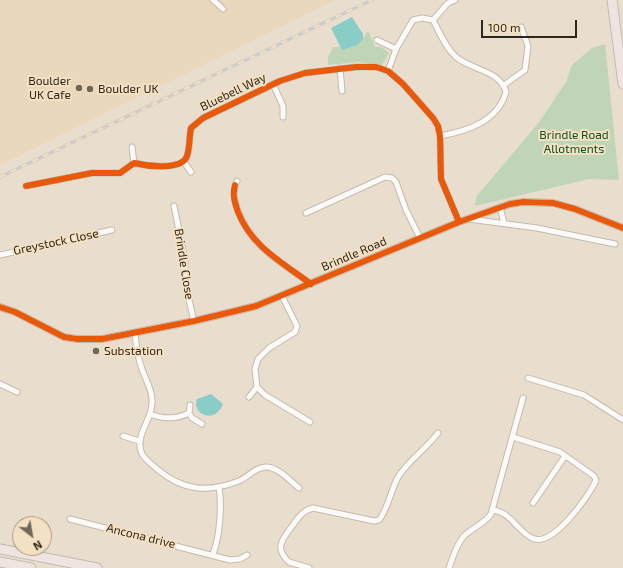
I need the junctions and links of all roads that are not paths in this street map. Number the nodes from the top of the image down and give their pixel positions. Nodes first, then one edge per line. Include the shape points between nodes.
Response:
1 (213, 0) edge
2 (455, 0) edge
3 (612, 0) edge
4 (223, 9) dead end
5 (433, 20) junction
6 (520, 27) dead end
7 (377, 40) dead end
8 (396, 49) junction
9 (340, 68) junction
10 (388, 71) junction
11 (273, 84) junction
12 (623, 84) edge
13 (504, 86) junction
14 (342, 91) dead end
15 (283, 117) dead end
16 (440, 136) junction
17 (132, 147) dead end
18 (184, 162) junction
19 (134, 163) junction
20 (191, 172) dead end
21 (237, 181) dead end
22 (26, 186) dead end
23 (174, 206) dead end
24 (500, 207) junction
25 (306, 213) dead end
26 (470, 219) junction
27 (459, 222) junction
28 (504, 223) junction
29 (623, 228) edge
30 (112, 230) dead end
31 (420, 238) junction
32 (615, 244) dead end
33 (0, 255) edge
34 (311, 284) junction
35 (282, 296) junction
36 (0, 307) edge
37 (194, 321) junction
38 (135, 333) junction
39 (528, 378) dead end
40 (0, 384) edge
41 (257, 387) junction
42 (17, 392) dead end
43 (249, 397) dead end
44 (523, 398) dead end
45 (190, 405) dead end
46 (189, 413) junction
47 (150, 414) junction
48 (623, 420) edge
49 (310, 422) dead end
50 (202, 424) dead end
51 (438, 433) dead end
52 (123, 436) dead end
53 (513, 437) junction
54 (139, 441) junction
55 (565, 456) junction
56 (219, 487) junction
57 (299, 488) dead end
58 (533, 503) dead end
59 (493, 510) junction
60 (70, 519) dead end
61 (0, 549) edge
62 (213, 554) junction
63 (247, 555) dead end
64 (0, 562) edge
65 (32, 568) edge
66 (97, 568) edge
67 (309, 568) edge
68 (449, 568) edge

1 - 4 street
2 - 5 street via 444,7
3 - 12 highway
5 - 8 street via 412,20
5 - 13 street via 446,45 458,59 496,78
6 - 13 street via 528,46 525,70
7 - 8 street
8 - 10 street
9 - 10 street, Bluebell Way via 376,67
9 - 11 street, Bluebell Way via 306,73
9 - 14 street
10 - 16 street, Bluebell Way via 433,118
11 - 15 street, Bluebell Way via 283,106
11 - 18 street, Bluebell Way via 195,124 191,128
13 - 16 street via 504,99 489,118 472,128
16 - 27 street, Bluebell Way via 441,178
17 - 19 street
18 - 19 street via 179,165 148,166
18 - 20 street
19 - 22 street via 120,173 92,173
21 - 34 street via 233,193 243,225 254,241
23 - 37 street, Brindle Close via 185,260 185,283
24 - 26 street, Brindle Road
24 - 28 street
24 - 29 street, Brindle Road via 523,202 548,202 575,209
25 - 31 street via 385,177 392,178
26 - 27 street, Brindle Road
26 - 28 street, Brindle Road
27 - 31 street, Brindle Road
28 - 32 street, Brindle Road
30 - 33 street, Greystock Close
31 - 34 street, Brindle Road
34 - 35 street, Brindle Road
35 - 37 street, Brindle Road via 256,306
35 - 41 street via 297,326 295,332 269,348 258,359 255,368
36 - 38 street, Brindle Road via 64,337 90,340
37 - 38 street, Brindle Road
38 - 47 street via 142,368 151,390
39 - 48 street via 584,396
40 - 42 street
41 - 43 street
41 - 49 street via 265,395
44 - 53 street
45 - 46 street
46 - 47 street via 171,418
46 - 50 street
47 - 54 street
51 - 67 street via 398,478 379,520 313,508 306,510 297,518 283,536 282,550 289,562
52 - 54 street
53 - 55 street via 560,452
53 - 59 street
54 - 56 street via 142,454 166,476 187,488
55 - 58 street
55 - 59 street via 596,480 588,497 551,535 545,538 532,538 502,511
56 - 57 street via 266,467 278,472
56 - 62 street via 221,506 218,538
59 - 68 street via 487,519 464,536
60 - 62 street, Ancona drive
61 - 66 highway
62 - 63 street, Ancona drive via 230,560
64 - 65 highway

